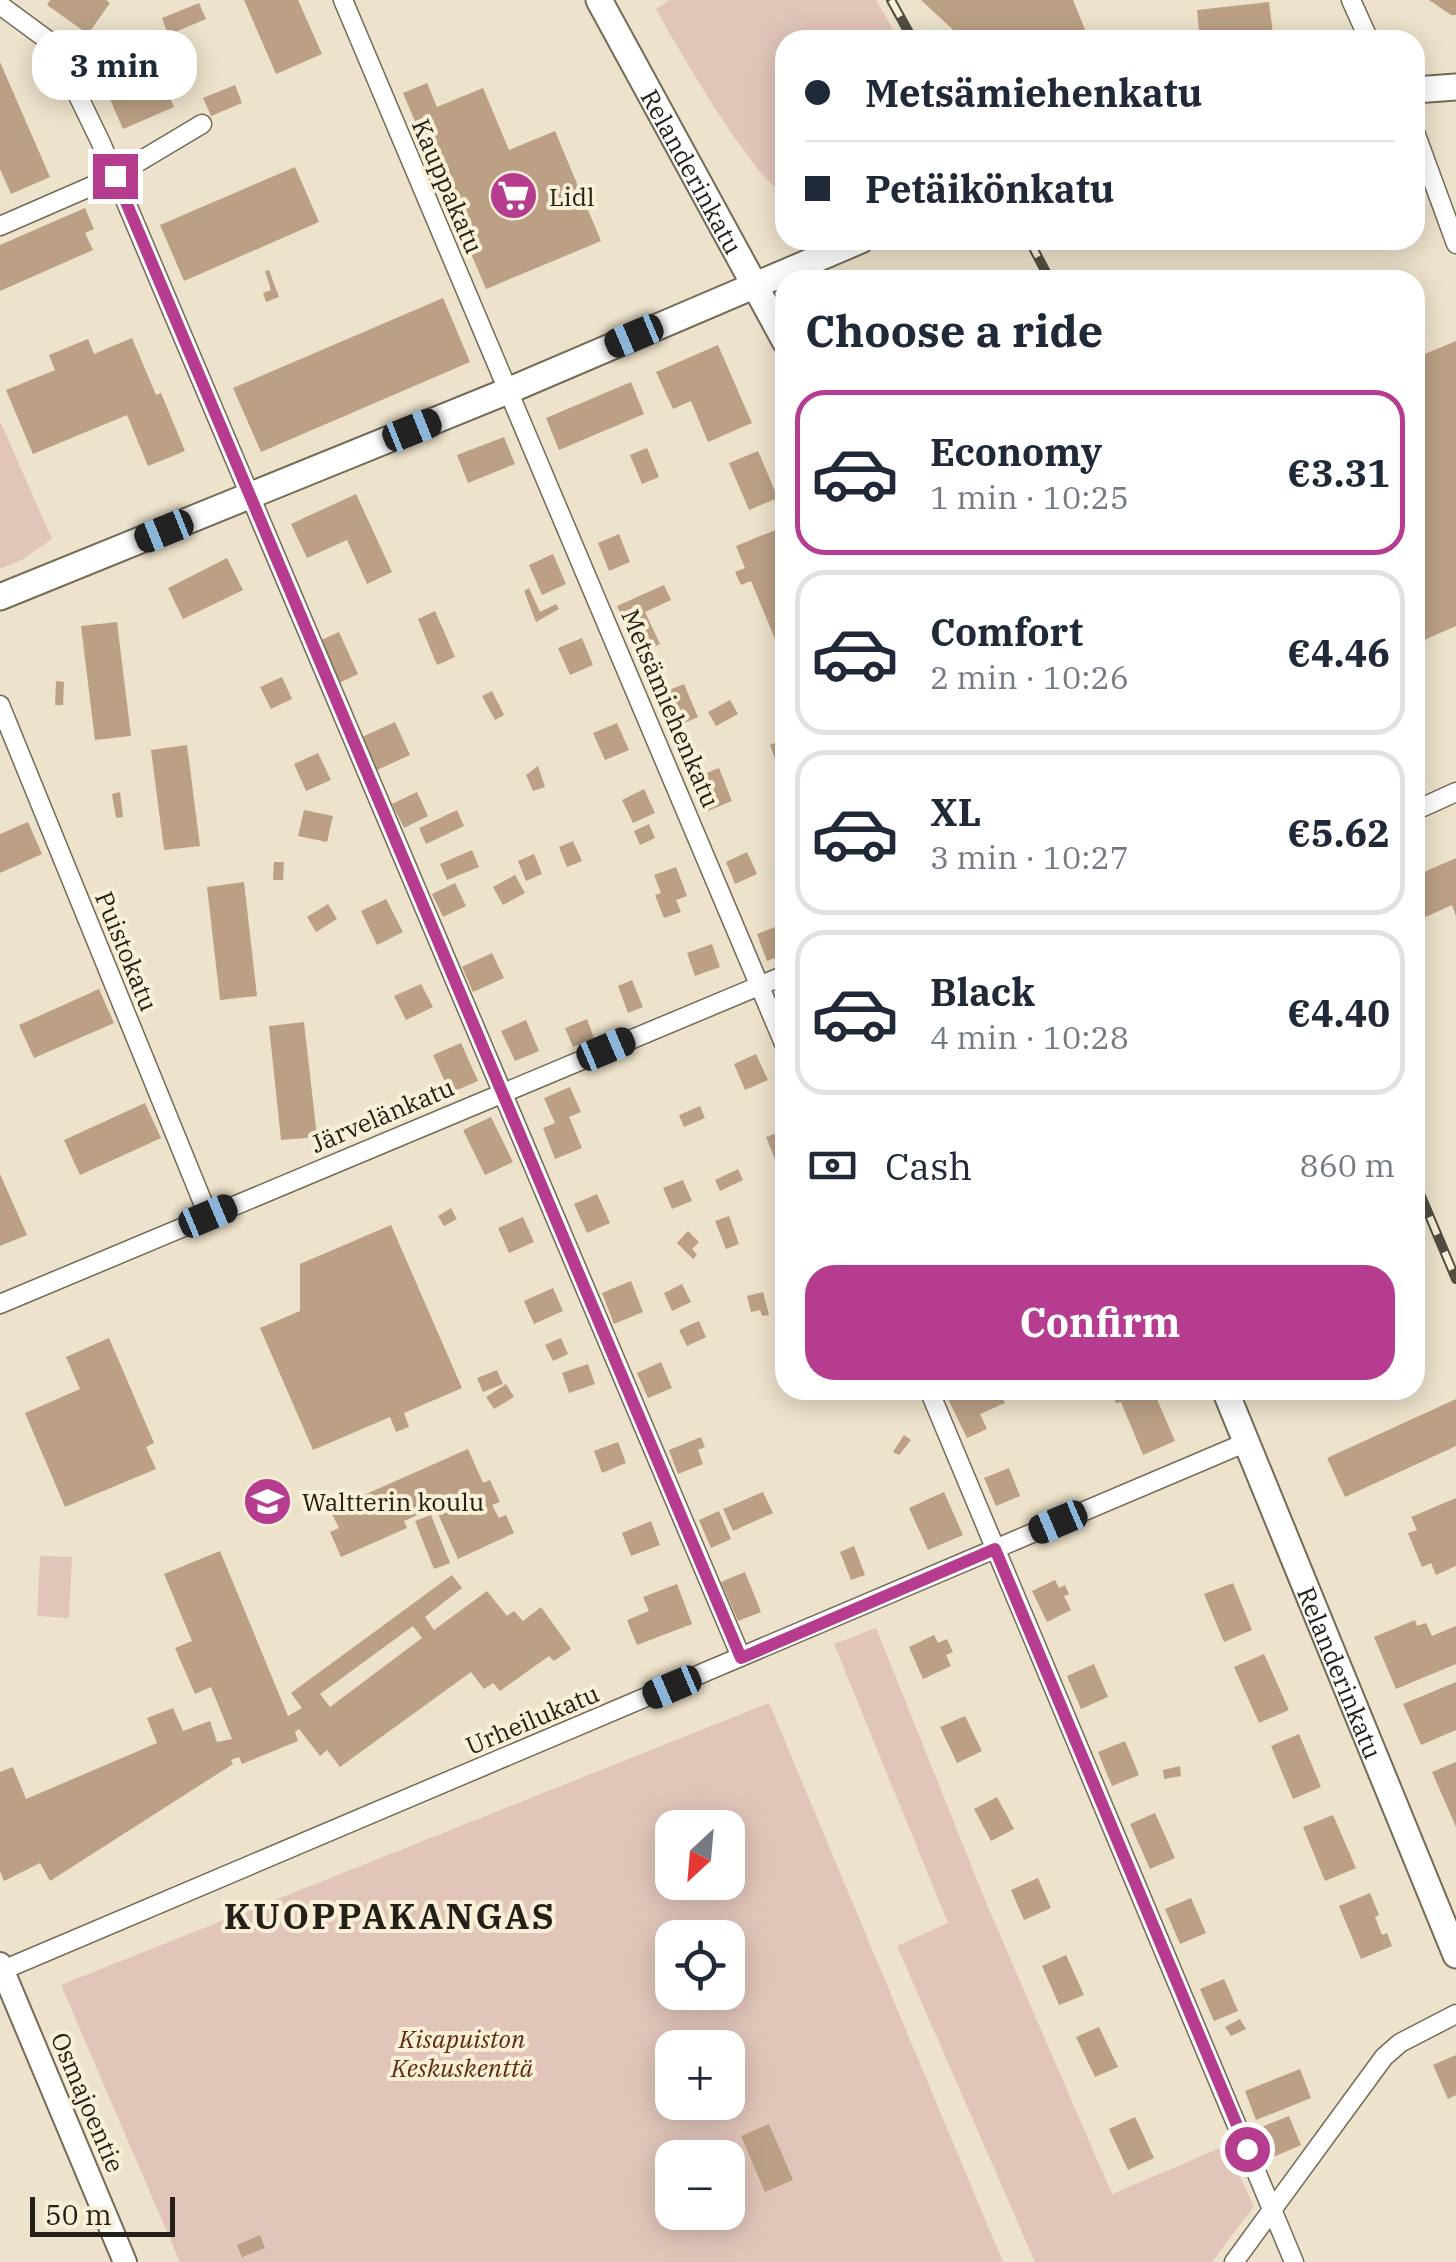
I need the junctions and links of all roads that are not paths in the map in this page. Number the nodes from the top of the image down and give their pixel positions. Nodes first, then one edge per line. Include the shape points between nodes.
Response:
1 (344, 0) edge
2 (600, 0) edge
3 (1352, 0) edge
4 (0, 5) edge
5 (1364, 30) edge
6 (1456, 88) edge
7 (1425, 90) edge
8 (202, 124) dead end
9 (1425, 159) edge
10 (115, 176) junction
11 (0, 226) edge
12 (1456, 244) edge
13 (837, 250) edge
14 (789, 270) edge
15 (775, 276) edge
16 (756, 284) junction
17 (775, 321) edge
18 (510, 390) junction
19 (250, 496) junction
20 (0, 598) edge
21 (0, 705) edge
22 (1456, 792) edge
23 (1425, 807) edge
24 (775, 979) edge
25 (759, 985) junction
26 (775, 1023) edge
27 (500, 1093) junction
28 (208, 1216) junction
29 (0, 1304) edge
30 (932, 1400) edge
31 (1230, 1400) edge
32 (1246, 1442) junction
33 (995, 1549) junction
34 (741, 1658) junction
35 (1456, 1955) edge
36 (2, 1967) edge
37 (1456, 2014) edge
38 (1272, 2210) junction
39 (125, 2262) edge
40 (1234, 2262) edge
41 (1294, 2262) edge

1 - 18 street, Kauppakatu
2 - 16 main road, Relanderinkatu
3 - 5 street
4 - 10 street via 54,44
6 - 7 main road
8 - 10 street
9 - 12 street
10 - 11 street
10 - 19 street
13 - 14 main road
15 - 16 main road
16 - 17 main road, Relanderinkatu
16 - 18 main road
18 - 19 main road
18 - 25 street, Metsämiehenkatu
19 - 20 main road
19 - 27 street
21 - 28 street, Puistokatu
22 - 23 street
24 - 25 street, Järvelänkatu
25 - 26 street, Metsämiehenkatu
25 - 27 street, Järvelänkatu
27 - 28 street, Järvelänkatu
27 - 34 street
28 - 29 street, Järvelänkatu
30 - 33 street
31 - 32 main road, Relanderinkatu
32 - 33 street, Urheilukatu
32 - 35 main road, Relanderinkatu
33 - 34 street, Urheilukatu
33 - 38 street
34 - 36 street, Urheilukatu
36 - 39 street, Osmajoentie
37 - 38 street via 1384,2057
38 - 40 street
38 - 41 street

